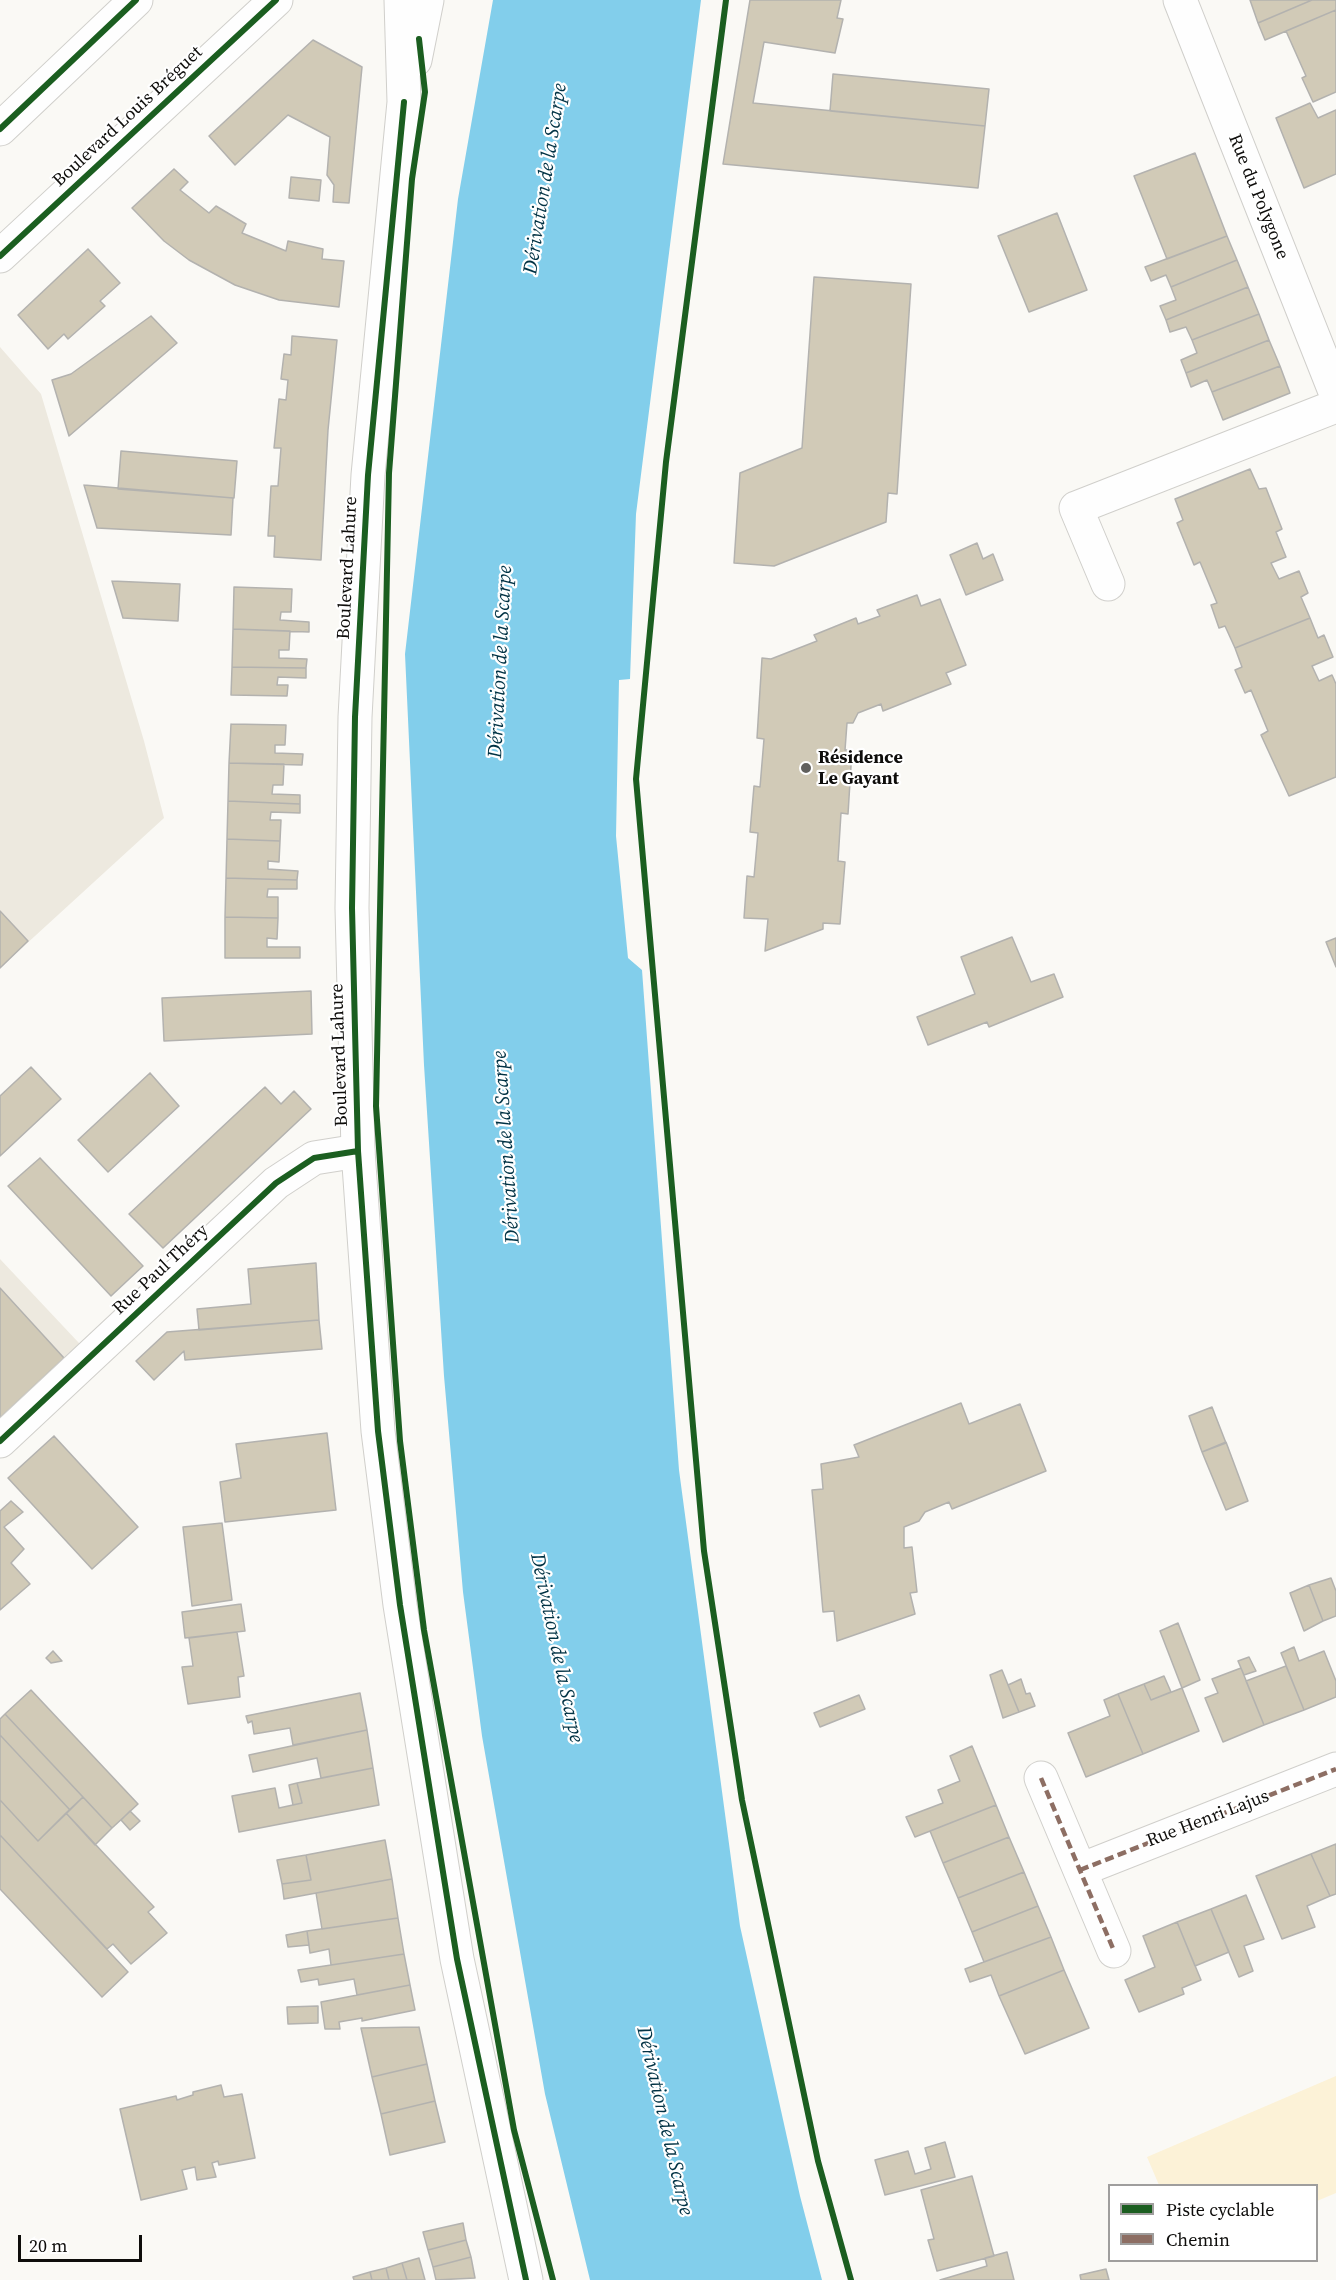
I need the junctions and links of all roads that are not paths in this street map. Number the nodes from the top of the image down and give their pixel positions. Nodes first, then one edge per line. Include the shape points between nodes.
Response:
1 (136, 0) edge
2 (276, 0) edge
3 (375, 0) edge
4 (427, 0) edge
5 (1180, 0) edge
6 (401, 10) edge
7 (404, 102) junction
8 (0, 129) edge
9 (0, 256) edge
10 (1336, 394) edge
11 (1336, 406) edge
12 (1108, 584) dead end
13 (358, 1151) junction
14 (0, 1441) edge
15 (1336, 1769) edge
16 (1041, 1778) dead end
17 (1080, 1870) junction
18 (1114, 1951) dead end
19 (526, 2280) edge

1 - 8 main road
2 - 9 main road, Boulevard Louis Bréguet
3 - 6 main road
4 - 7 main road, Boulevard Lahure
5 - 10 main road, Rue du Polygone
6 - 7 main road, Boulevard Lahure
7 - 13 main road, Boulevard Lahure via 368,475 355,717 352,908
11 - 12 main road via 1076,508
13 - 14 main road, Rue Paul Théry via 314,1158 276,1183
13 - 19 main road, Boulevard Lahure via 378,1431 400,1605 457,1959
15 - 17 main road, Rue Henri Lajus
16 - 17 main road
17 - 18 main road

